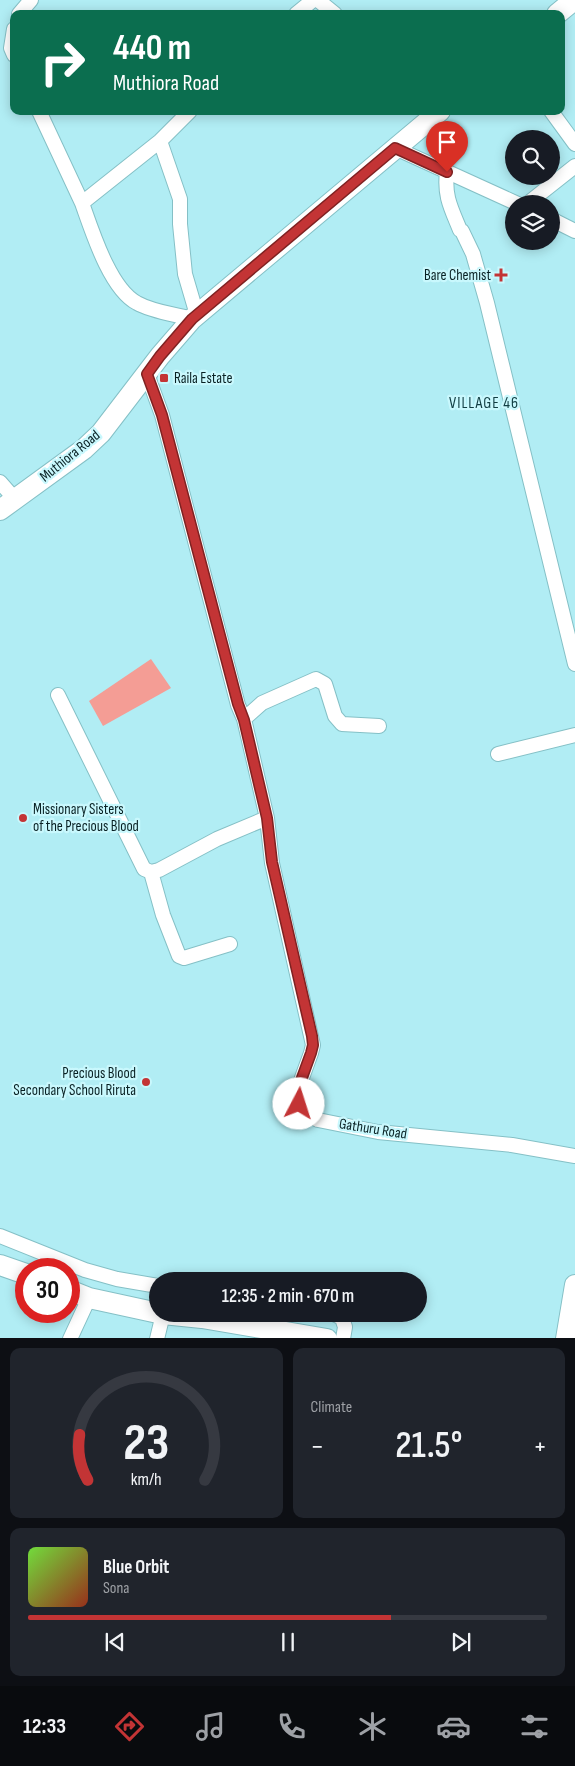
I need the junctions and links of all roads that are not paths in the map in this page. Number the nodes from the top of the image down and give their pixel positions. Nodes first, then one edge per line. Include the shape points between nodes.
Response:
1 (31, 0) edge
2 (313, 0) edge
3 (318, 0) edge
4 (574, 0) edge
5 (23, 10) edge
6 (301, 10) edge
7 (330, 10) edge
8 (563, 10) edge
9 (41, 115) edge
10 (186, 115) edge
11 (433, 115) edge
12 (554, 115) edge
13 (160, 140) junction
14 (575, 144) edge
15 (395, 148) junction
16 (575, 166) edge
17 (447, 172) junction
18 (538, 195) edge
19 (505, 198) edge
20 (82, 203) junction
21 (560, 224) edge
22 (575, 231) edge
23 (195, 317) junction
24 (147, 374) junction
25 (0, 482) edge
26 (7, 504) edge
27 (575, 664) edge
28 (58, 695) dead end
29 (244, 720) junction
30 (379, 726) dead end
31 (575, 735) edge
32 (498, 754) dead end
33 (267, 818) junction
34 (151, 872) junction
35 (230, 944) dead end
36 (575, 1156) edge
37 (0, 1236) edge
38 (0, 1265) edge
39 (15, 1270) edge
40 (149, 1284) edge
41 (575, 1285) edge
42 (80, 1294) edge
43 (89, 1298) junction
44 (149, 1310) edge
45 (161, 1322) edge
46 (229, 1322) edge
47 (343, 1322) edge
48 (256, 1326) edge
49 (70, 1338) edge
50 (157, 1338) edge
51 (327, 1338) edge
52 (344, 1338) edge
53 (566, 1338) edge

1 - 5 street
2 - 6 street
3 - 7 street
4 - 8 street
9 - 20 street
10 - 13 street
11 - 15 street, Muthiora Road
12 - 14 street
13 - 20 street
13 - 23 street via 180,199 185,274
15 - 17 street
15 - 23 street, Muthiora Road
16 - 18 street
17 - 19 street
17 - 27 street via 447,196 473,254 487,303
20 - 23 street via 99,248 123,293 149,309
21 - 22 street
23 - 24 street, Muthiora Road
24 - 26 street, Muthiora Road via 84,448
24 - 29 street, Gathuru Road via 162,415
25 - 26 street
28 - 34 street via 144,869
29 - 30 street via 262,703 316,679 325,684 335,716 342,724
29 - 33 street, Gathuru Road
31 - 32 street
33 - 34 street
33 - 36 street, Gathuru Road via 272,862 312,1036 311,1053 299,1086 299,1104 307,1114 318,1120 378,1132 512,1145
34 - 35 street via 179,956 184,958
37 - 40 street via 85,1270
38 - 39 street
41 - 53 street
42 - 43 street
43 - 44 street
43 - 49 street
45 - 50 street
46 - 48 street
47 - 52 street
48 - 51 street

